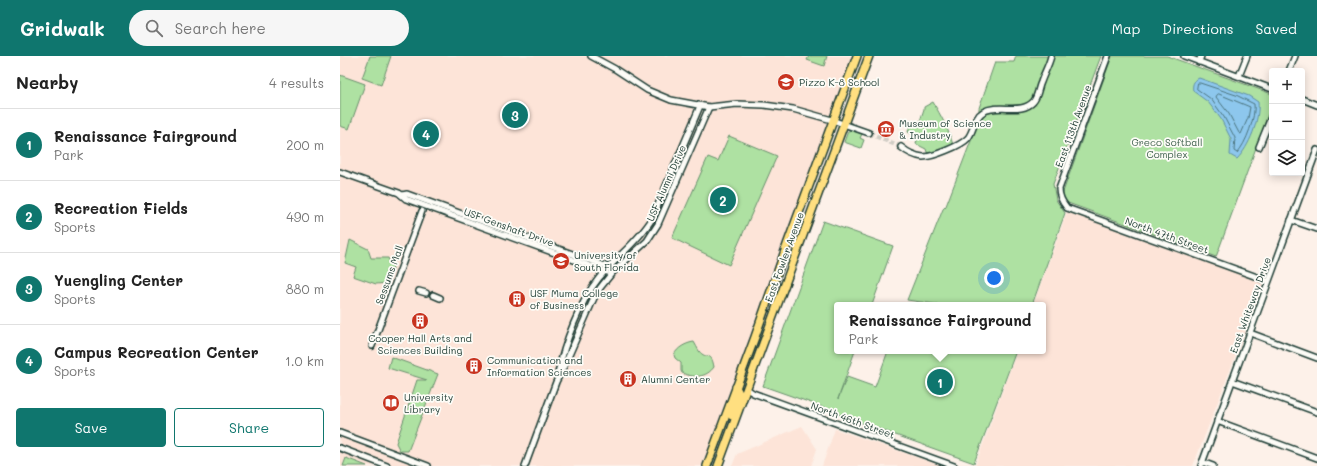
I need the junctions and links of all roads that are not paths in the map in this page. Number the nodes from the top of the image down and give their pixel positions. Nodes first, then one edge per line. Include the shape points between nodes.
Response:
1 (591, 56) edge
2 (857, 56) edge
3 (869, 56) edge
4 (1051, 56) edge
5 (1108, 56) edge
6 (1184, 56) edge
7 (1201, 56) edge
8 (1247, 56) edge
9 (1295, 56) edge
10 (1199, 62) junction
11 (1290, 68) edge
12 (1239, 76) junction
13 (1269, 88) edge
14 (1305, 100) edge
15 (1317, 105) edge
16 (700, 106) junction
17 (709, 107) junction
18 (832, 120) junction
19 (1269, 123) edge
20 (844, 124) junction
21 (869, 133) tunnel mouth
22 (901, 147) tunnel mouth
23 (1260, 147) dead end
24 (1317, 150) edge
25 (340, 172) edge
26 (1062, 203) joint
27 (424, 206) junction
28 (1291, 220) junction
29 (1317, 229) edge
30 (607, 269) junction
31 (614, 271) junction
32 (1268, 281) junction
33 (420, 292) dead end
34 (426, 293) dead end
35 (433, 296) dead end
36 (440, 298) dead end
37 (1250, 333) junction
38 (755, 338) junction
39 (372, 346) dead end
40 (1317, 358) edge
41 (1232, 381) junction
42 (556, 382) junction
43 (736, 387) junction
44 (747, 388) junction
45 (1317, 412) edge
46 (1217, 421) junction
47 (340, 433) edge
48 (725, 447) junction
49 (340, 448) edge
50 (1317, 458) edge
51 (1202, 464) edge
52 (388, 466) edge
53 (428, 466) edge
54 (525, 466) edge
55 (706, 466) edge
56 (718, 466) edge
57 (954, 466) edge
58 (1212, 466) edge

1 - 16 street via 647,90 671,100
2 - 18 main road, East Fowler Avenue
3 - 20 main road, East Fowler Avenue
4 - 22 street via 1034,101 1028,105 983,112 962,144 925,157 907,152
5 - 26 street, East 113th Avenue via 1059,189
6 - 10 street
7 - 10 street
8 - 12 street
9 - 11 street
10 - 12 street
12 - 13 street
14 - 15 street
16 - 17 street
16 - 30 street, USF Alumni Drive via 652,220 642,234
17 - 18 street via 737,104 793,109
17 - 31 street, USF Alumni Drive via 658,224 647,241
18 - 20 street
18 - 38 main road, East Fowler Avenue
19 - 23 street
20 - 21 street
20 - 44 main road, East Fowler Avenue
24 - 28 street, East Whiteway Drive
25 - 27 street, USF Genshaft Drive
26 - 32 street, North 47th Street via 1067,208
27 - 30 street, USF Genshaft Drive
27 - 39 street, Sessums Mall
28 - 29 street
28 - 32 street, East Whiteway Drive
30 - 31 street, USF Genshaft Drive
30 - 42 street, USF Alumni Drive via 596,281 573,327 560,361
31 - 42 street, USF Alumni Drive via 594,298
32 - 37 street, East Whiteway Drive
33 - 34 street
35 - 36 street
37 - 40 street
37 - 41 street, East Whiteway Drive
38 - 43 main road, East Fowler Avenue
38 - 44 main road via 743,383
41 - 45 street
41 - 46 street, East Whiteway Drive
42 - 54 street, USF Alumni Drive
43 - 48 main road via 739,393 725,435
43 - 55 main road, East Fowler Avenue
44 - 48 main road, East Fowler Avenue
44 - 57 street, North 46th Street via 810,414
46 - 50 street
46 - 51 street, East Whiteway Drive
47 - 53 street
48 - 56 main road, East Fowler Avenue
49 - 52 street
51 - 58 street

